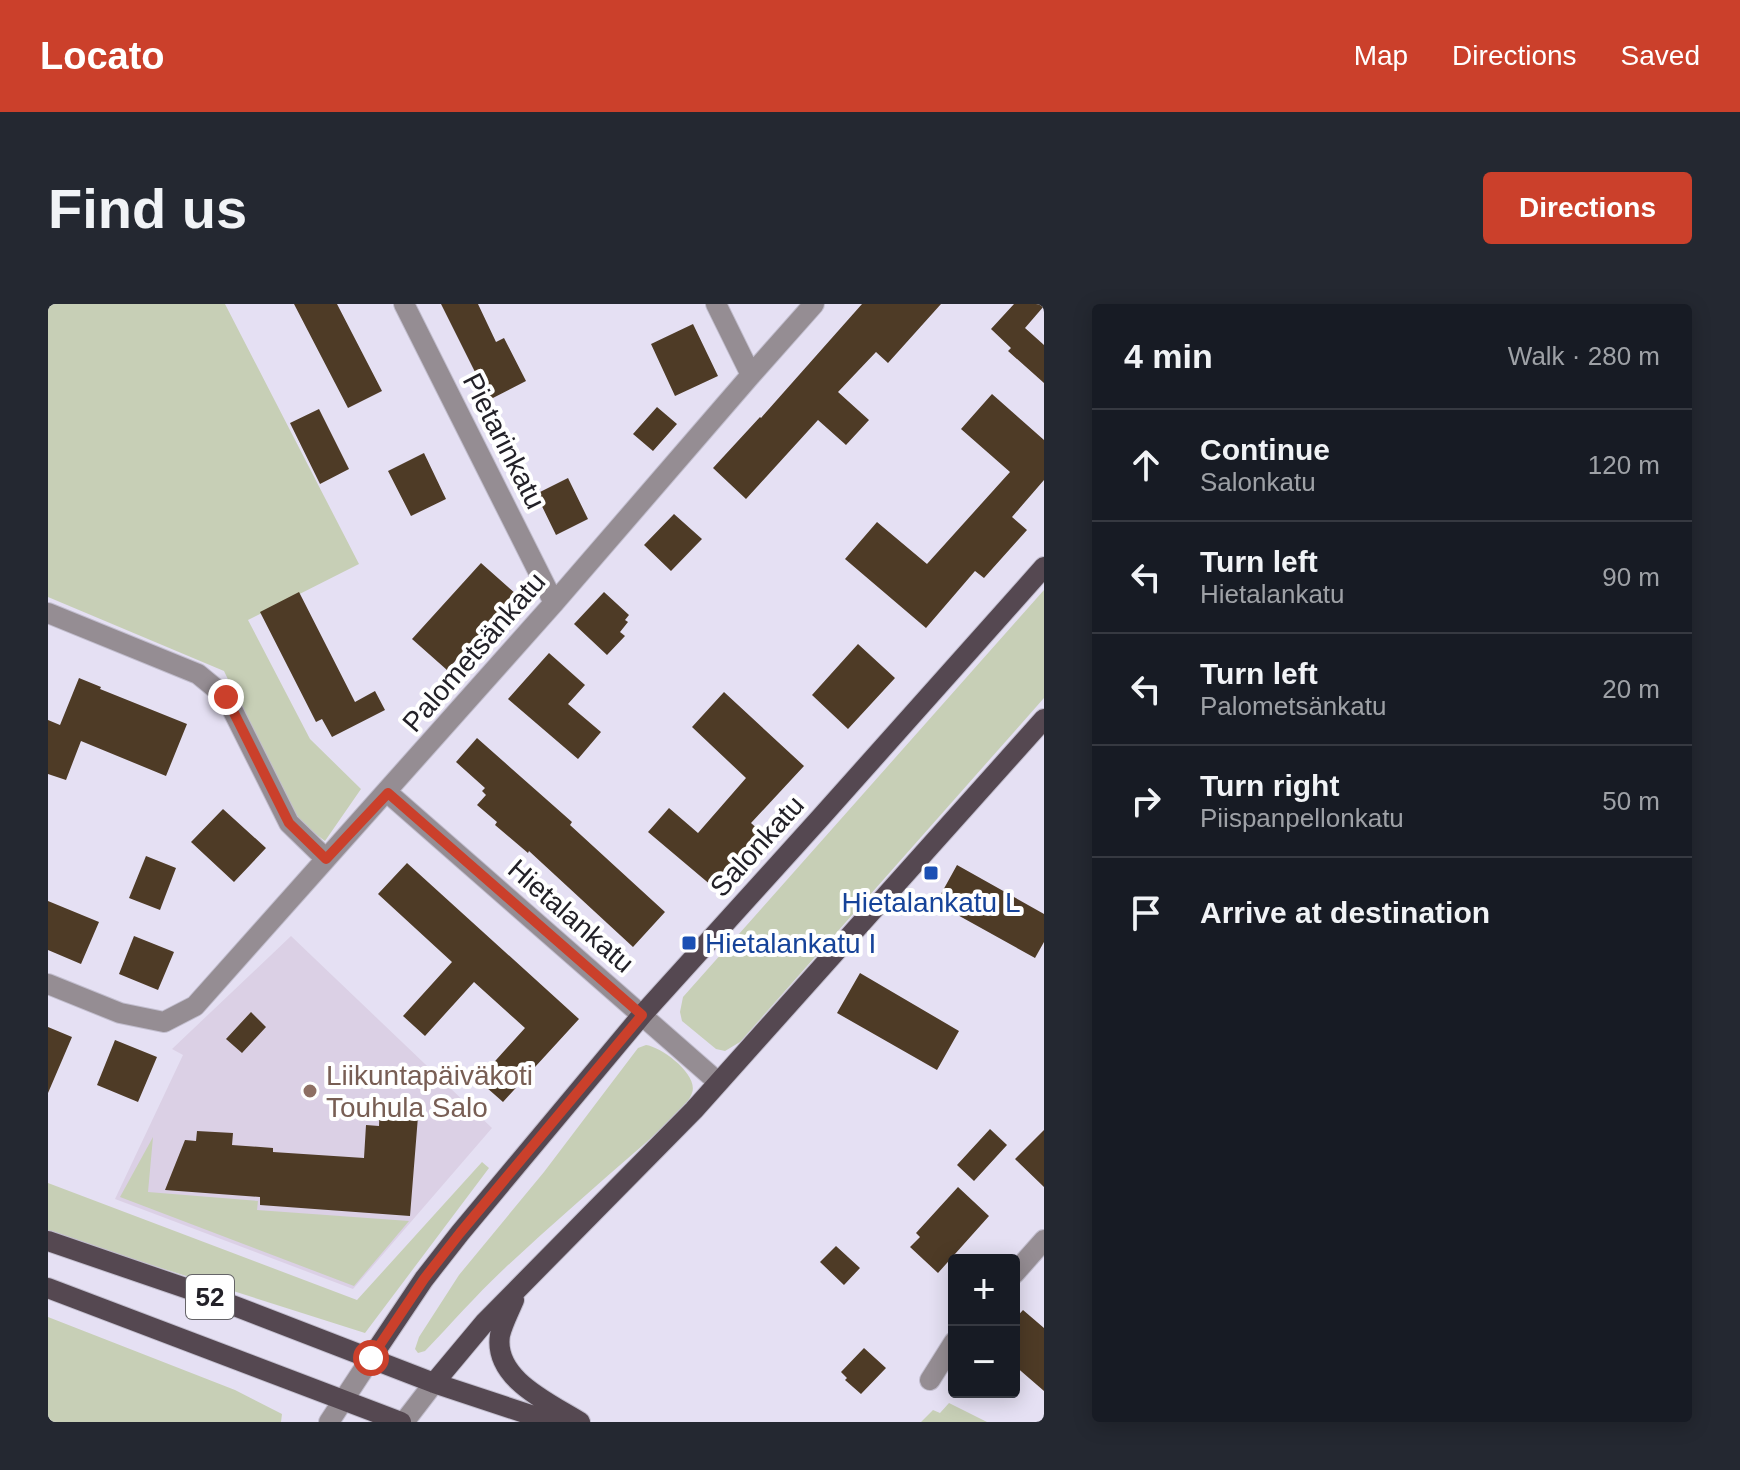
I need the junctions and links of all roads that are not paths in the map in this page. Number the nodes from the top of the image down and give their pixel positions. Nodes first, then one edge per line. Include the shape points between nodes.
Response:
1 (404, 304) edge
2 (716, 304) edge
3 (814, 304) edge
4 (751, 375) junction
5 (1044, 567) edge
6 (554, 603) junction
7 (48, 613) edge
8 (1044, 719) edge
9 (388, 793) junction
10 (326, 859) junction
11 (48, 984) edge
12 (642, 1015) junction
13 (718, 1082) junction
14 (1044, 1240) edge
15 (48, 1241) edge
16 (1020, 1267) edge
17 (522, 1284) junction
18 (48, 1288) edge
19 (948, 1352) edge
20 (371, 1358) junction
21 (930, 1380) dead end
22 (434, 1383) junction
23 (343, 1400) junction
24 (329, 1422) edge
25 (403, 1422) edge
26 (552, 1422) edge
27 (580, 1422) edge

1 - 6 street, Pietarinkatu
2 - 4 street
3 - 4 street, Palometsänkatu
4 - 6 street, Palometsänkatu
5 - 12 main road, Salonkatu
6 - 9 street, Palometsänkatu
7 - 10 street via 198,674 226,697 289,823
8 - 13 main road
9 - 10 street, Palometsänkatu
9 - 12 street, Hietalankatu
10 - 11 street, Palometsänkatu via 195,1006 164,1022 120,1013
12 - 13 street, Hietalankatu
12 - 20 main road, Salonkatu via 460,1233
13 - 17 main road
14 - 16 street
15 - 20 main road, 52
17 - 22 main road
17 - 27 main road via 500,1338 507,1369
18 - 23 main road, 52
19 - 21 street
20 - 22 main road, 52
20 - 23 street
22 - 25 street
22 - 26 main road, 52
23 - 24 street
23 - 25 main road, 52

